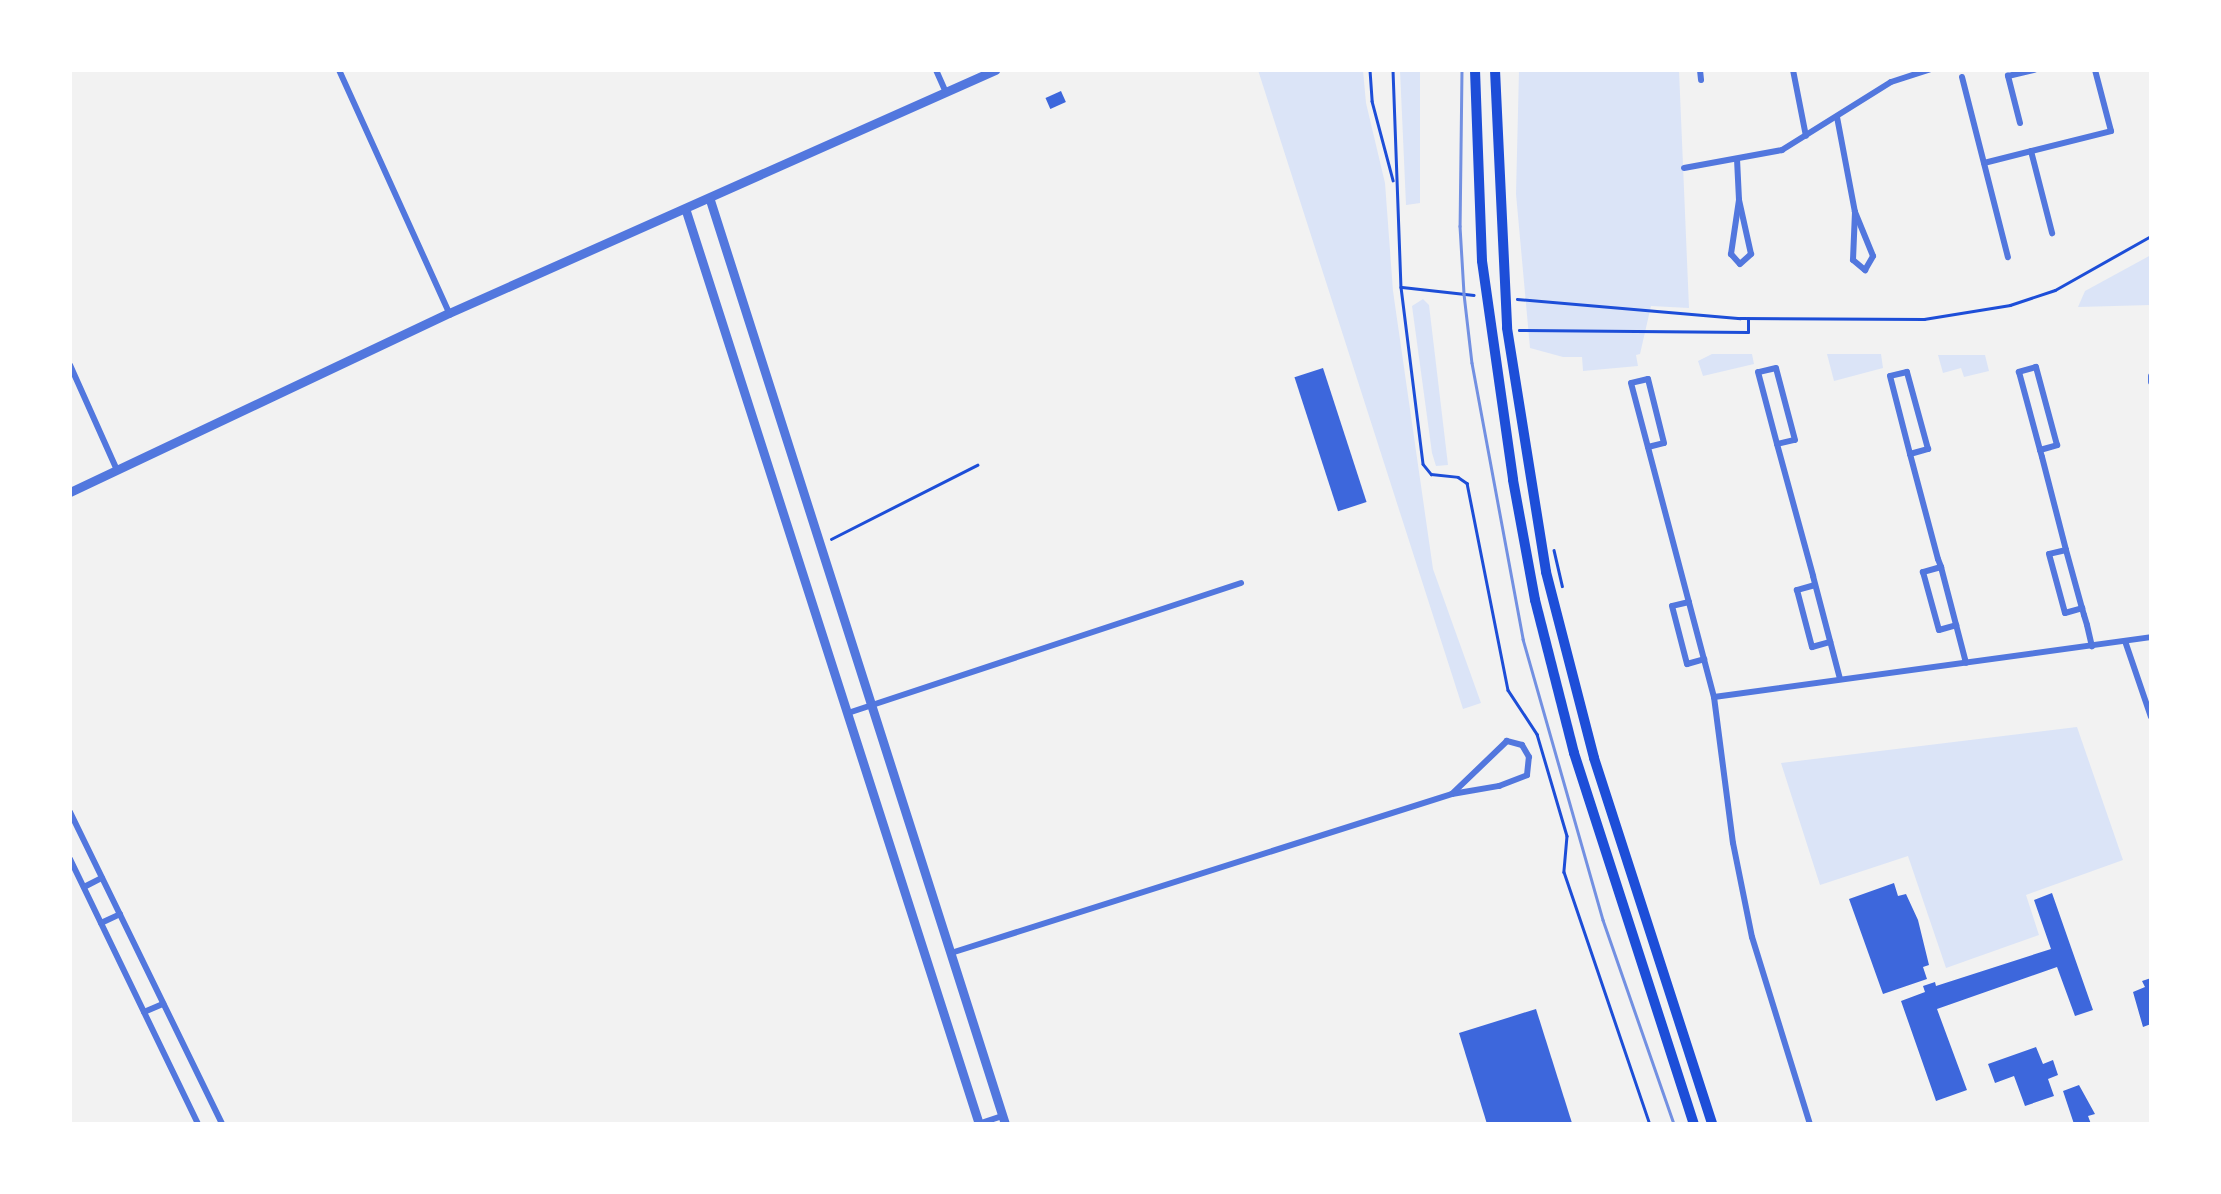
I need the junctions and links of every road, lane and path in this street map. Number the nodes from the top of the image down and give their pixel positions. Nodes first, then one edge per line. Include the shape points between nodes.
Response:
1 (339, 70) edge
2 (936, 70) edge
3 (994, 70) edge
4 (1370, 70) edge
5 (1393, 70) edge
6 (1475, 70) edge
7 (1495, 70) edge
8 (1700, 70) edge
9 (1794, 70) edge
10 (1929, 70) edge
11 (2034, 70) edge
12 (2095, 70) edge
13 (1962, 78) dead end
14 (1701, 80) dead end
15 (946, 92) junction
16 (1837, 117) junction
17 (2020, 123) dead end
18 (1806, 136) junction
19 (2031, 151) junction
20 (1737, 159) junction
21 (1984, 163) junction
22 (1684, 168) dead end
23 (1395, 186) junction
24 (710, 200) junction
25 (1739, 200) junction
26 (686, 211) junction
27 (1855, 212) junction
28 (2052, 233) dead end
29 (2151, 236) edge
30 (2008, 258) dead end
31 (1401, 287) junction
32 (1453, 293) dead end
33 (1541, 302) dead end
34 (449, 313) junction
35 (1748, 318) junction
36 (1522, 347) dead end
37 (70, 365) edge
38 (1777, 444) junction
39 (1648, 447) junction
40 (2040, 450) junction
41 (1910, 454) junction
42 (977, 465) dead end
43 (117, 470) junction
44 (70, 492) edge
45 (1552, 541) dead end
46 (820, 545) junction
47 (2066, 550) junction
48 (1940, 567) junction
49 (1241, 584) dead end
50 (1815, 585) junction
51 (1562, 586) dead end
52 (1689, 602) junction
53 (2082, 608) junction
54 (1956, 625) junction
55 (2151, 638) edge
56 (2125, 641) junction
57 (1830, 642) junction
58 (2092, 646) junction
59 (1704, 660) junction
60 (1966, 663) junction
61 (1840, 680) junction
62 (1714, 697) junction
63 (872, 705) junction
64 (848, 713) junction
65 (2151, 717) edge
66 (1452, 794) junction
67 (70, 812) edge
68 (70, 859) edge
69 (102, 878) junction
70 (84, 888) junction
71 (120, 914) junction
72 (940, 916) junction
73 (101, 923) junction
74 (915, 924) junction
75 (951, 953) junction
76 (164, 1004) junction
77 (144, 1012) junction
78 (1004, 1120) edge
79 (198, 1124) edge
80 (222, 1124) edge
81 (978, 1124) edge
82 (1650, 1124) edge
83 (1694, 1124) edge
84 (1712, 1124) edge
85 (1810, 1124) edge

1 - 34 street
2 - 15 street
3 - 15 street
4 - 23 path
5 - 23 path
6 - 83 main road via 1486,298 1535,600 1574,752
7 - 84 main road via 1507,328 1546,572 1594,758
8 - 14 street
9 - 18 street
10 - 16 street via 1892,82
11 - 17 street via 2008,76
12 - 19 street via 2111,131
13 - 21 street
15 - 24 street
16 - 18 street
16 - 27 street
18 - 20 street via 1782,150
19 - 21 street
19 - 28 street
20 - 22 street
20 - 25 street
21 - 30 street
23 - 31 path
24 - 26 street
24 - 46 street
25 - 25 street via 1730,254 1740,264 1750,254
26 - 34 street
26 - 64 street
27 - 27 street via 1853,260 1865,270 1873,256
29 - 35 path via 2096,270 2010,305 1924,320
31 - 32 path
31 - 82 path via 1423,464 1430,474 1468,484 1508,690 1537,734 1567,836 1564,872
33 - 35 path
34 - 43 street
35 - 36 path via 1748,332 1519,329
37 - 43 street
38 - 38 street via 1795,440 1776,368 1758,372
38 - 50 street
39 - 39 street via 1664,443 1648,379 1631,383
39 - 52 street
40 - 40 street via 2057,445 2036,367 2019,372
40 - 47 street
41 - 41 street via 1928,450 1907,372 1890,376
41 - 48 street
42 - 46 path
43 - 44 street
45 - 51 path
46 - 63 street
47 - 53 street
47 - 53 street via 2049,554 2065,613
48 - 54 street
48 - 54 street via 1923,572 1939,630
49 - 63 street
50 - 57 street
50 - 57 street via 1797,590 1812,647
52 - 59 street
52 - 59 street via 1672,606 1687,664
53 - 58 street
54 - 60 street
55 - 56 street
56 - 58 street
56 - 65 street
57 - 61 street
58 - 60 street
59 - 62 street
60 - 61 street
61 - 62 street
62 - 85 street via 1752,937
63 - 64 street
63 - 72 street
64 - 74 street
66 - 66 street via 1507,741 1522,744 1527,776
66 - 75 street
67 - 69 street
68 - 70 street
69 - 70 street
69 - 71 street
70 - 73 street
71 - 73 street
71 - 76 street
72 - 74 street
72 - 75 street
73 - 77 street
74 - 81 street
75 - 78 street
76 - 77 street
76 - 80 street
77 - 79 street
78 - 81 street

